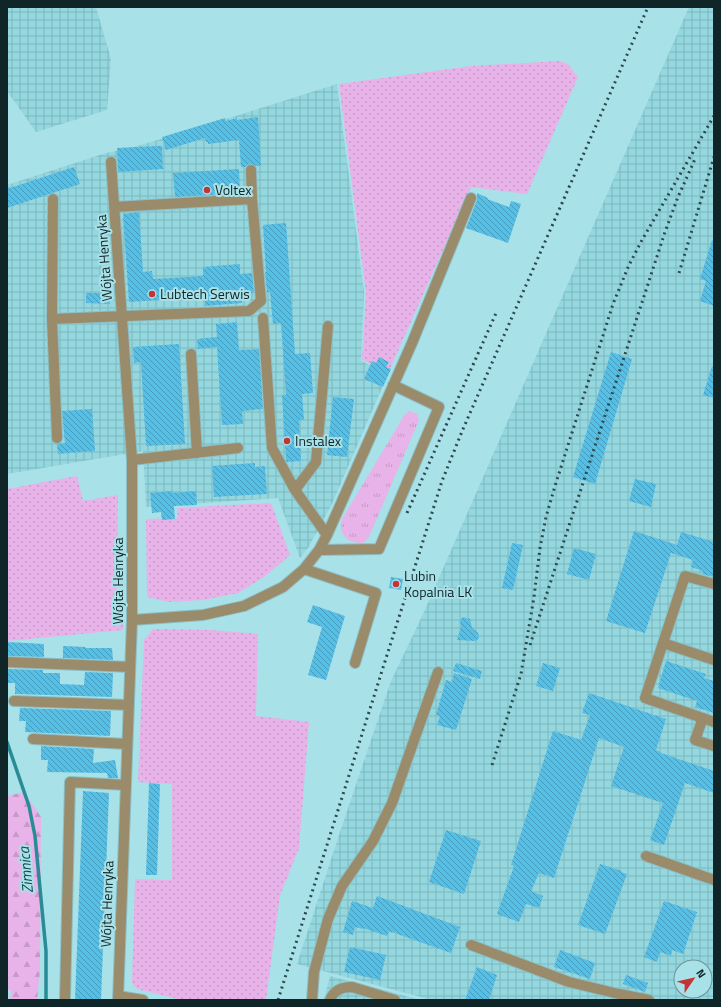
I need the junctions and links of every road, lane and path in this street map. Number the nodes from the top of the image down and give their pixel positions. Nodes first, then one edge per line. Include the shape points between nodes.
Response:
1 (111, 162) dead end
2 (251, 170) dead end
3 (471, 198) dead end
4 (53, 199) dead end
5 (252, 199) junction
6 (114, 207) junction
7 (122, 317) junction
8 (263, 318) dead end
9 (52, 319) junction
10 (328, 326) dead end
11 (192, 354) dead end
12 (393, 385) junction
13 (57, 438) dead end
14 (238, 448) dead end
15 (197, 453) junction
16 (132, 460) junction
17 (295, 490) junction
18 (327, 535) junction
19 (319, 550) junction
20 (304, 569) junction
21 (714, 584) edge
22 (132, 620) junction
23 (663, 643) junction
24 (714, 660) edge
25 (7, 662) edge
26 (355, 663) dead end
27 (130, 667) junction
28 (438, 672) dead end
29 (14, 701) dead end
30 (129, 705) junction
31 (703, 718) junction
32 (714, 722) edge
33 (33, 739) dead end
34 (127, 744) junction
35 (714, 746) edge
36 (126, 786) junction
37 (646, 856) dead end
38 (714, 880) edge
39 (471, 946) dead end
40 (118, 998) edge
41 (65, 999) dead end
42 (143, 1000) edge
43 (312, 1000) edge
44 (330, 1000) edge
45 (395, 1000) edge
46 (649, 1000) edge

1 - 6 street, Wójta Henryka
2 - 5 street
3 - 12 street
4 - 9 street
5 - 6 street
5 - 7 street via 261,301 248,311
6 - 7 street, Wójta Henryka
7 - 9 street
7 - 16 street, Wójta Henryka
8 - 17 street via 272,448
9 - 13 street
10 - 17 street via 316,462
11 - 15 street
12 - 18 street
12 - 19 street via 439,407 379,548
14 - 15 street
15 - 16 street
16 - 22 street, Wójta Henryka
17 - 18 street
18 - 19 street
19 - 20 street
20 - 22 street via 283,587 244,606 203,615
20 - 26 street via 376,593
21 - 23 street via 685,576
22 - 27 street, Wójta Henryka
23 - 24 street
23 - 31 street via 645,698
25 - 27 street
27 - 30 street, Wójta Henryka
28 - 43 street via 392,803 373,841 342,886 328,919 314,972
29 - 30 street
30 - 34 street, Wójta Henryka
31 - 32 street
31 - 35 street via 695,740
33 - 34 street
34 - 36 street, Wójta Henryka
36 - 40 street, Wójta Henryka
36 - 41 street via 70,782
37 - 38 street
39 - 46 street via 569,982
40 - 42 street
44 - 45 street via 334,992 344,987

